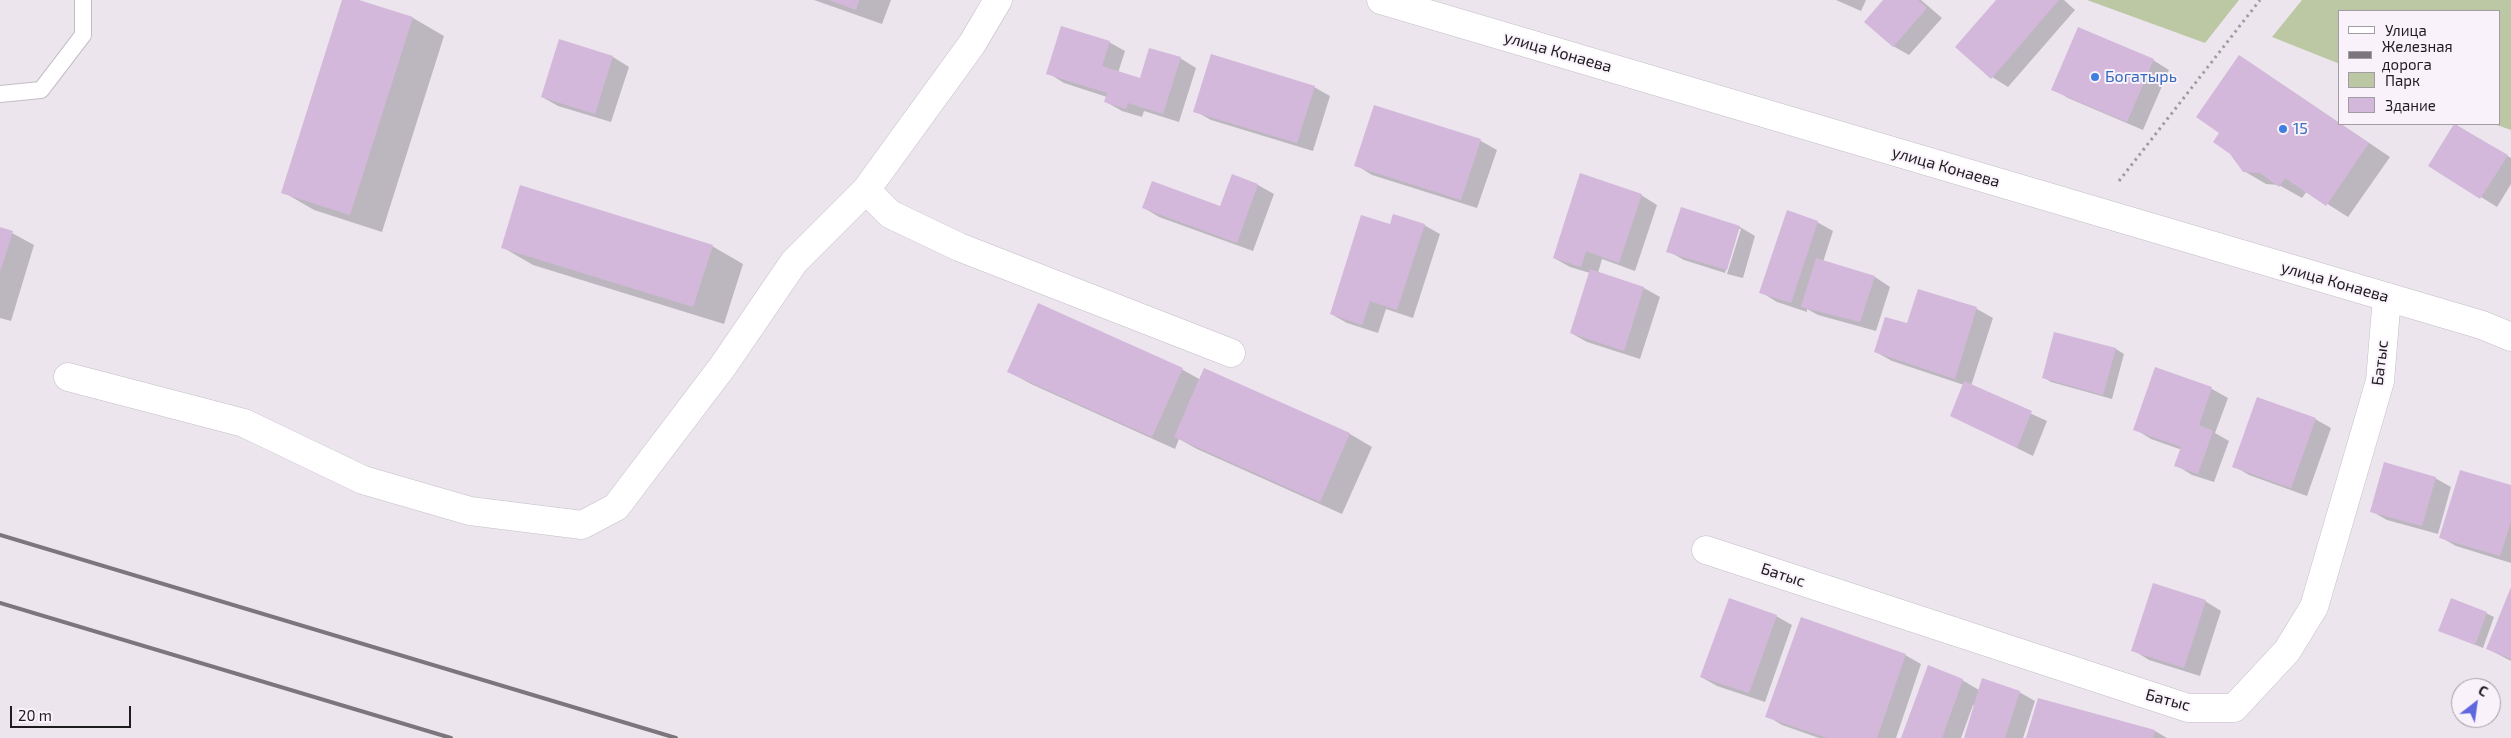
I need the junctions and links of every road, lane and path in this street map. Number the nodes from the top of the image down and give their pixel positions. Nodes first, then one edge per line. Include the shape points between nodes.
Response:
1 (83, 0) edge
2 (998, 0) edge
3 (1381, 0) edge
4 (2260, 0) edge
5 (0, 94) edge
6 (866, 190) junction
7 (2096, 211) junction
8 (2387, 297) junction
9 (2511, 337) edge
10 (1231, 353) dead end
11 (68, 377) dead end
12 (1706, 550) dead end

1 - 5 lane via 83,35 41,90
2 - 6 street via 972,44
3 - 7 street, улица Конаева
4 - 7 path
6 - 10 street via 890,214 959,247
6 - 11 street via 794,262 723,366 616,507 582,525 470,511 363,480 244,423
7 - 8 street, улица Конаева
8 - 9 street, улица Конаева via 2482,325
8 - 12 street, Батыс via 2380,381 2314,606 2287,650 2234,708 2188,708

